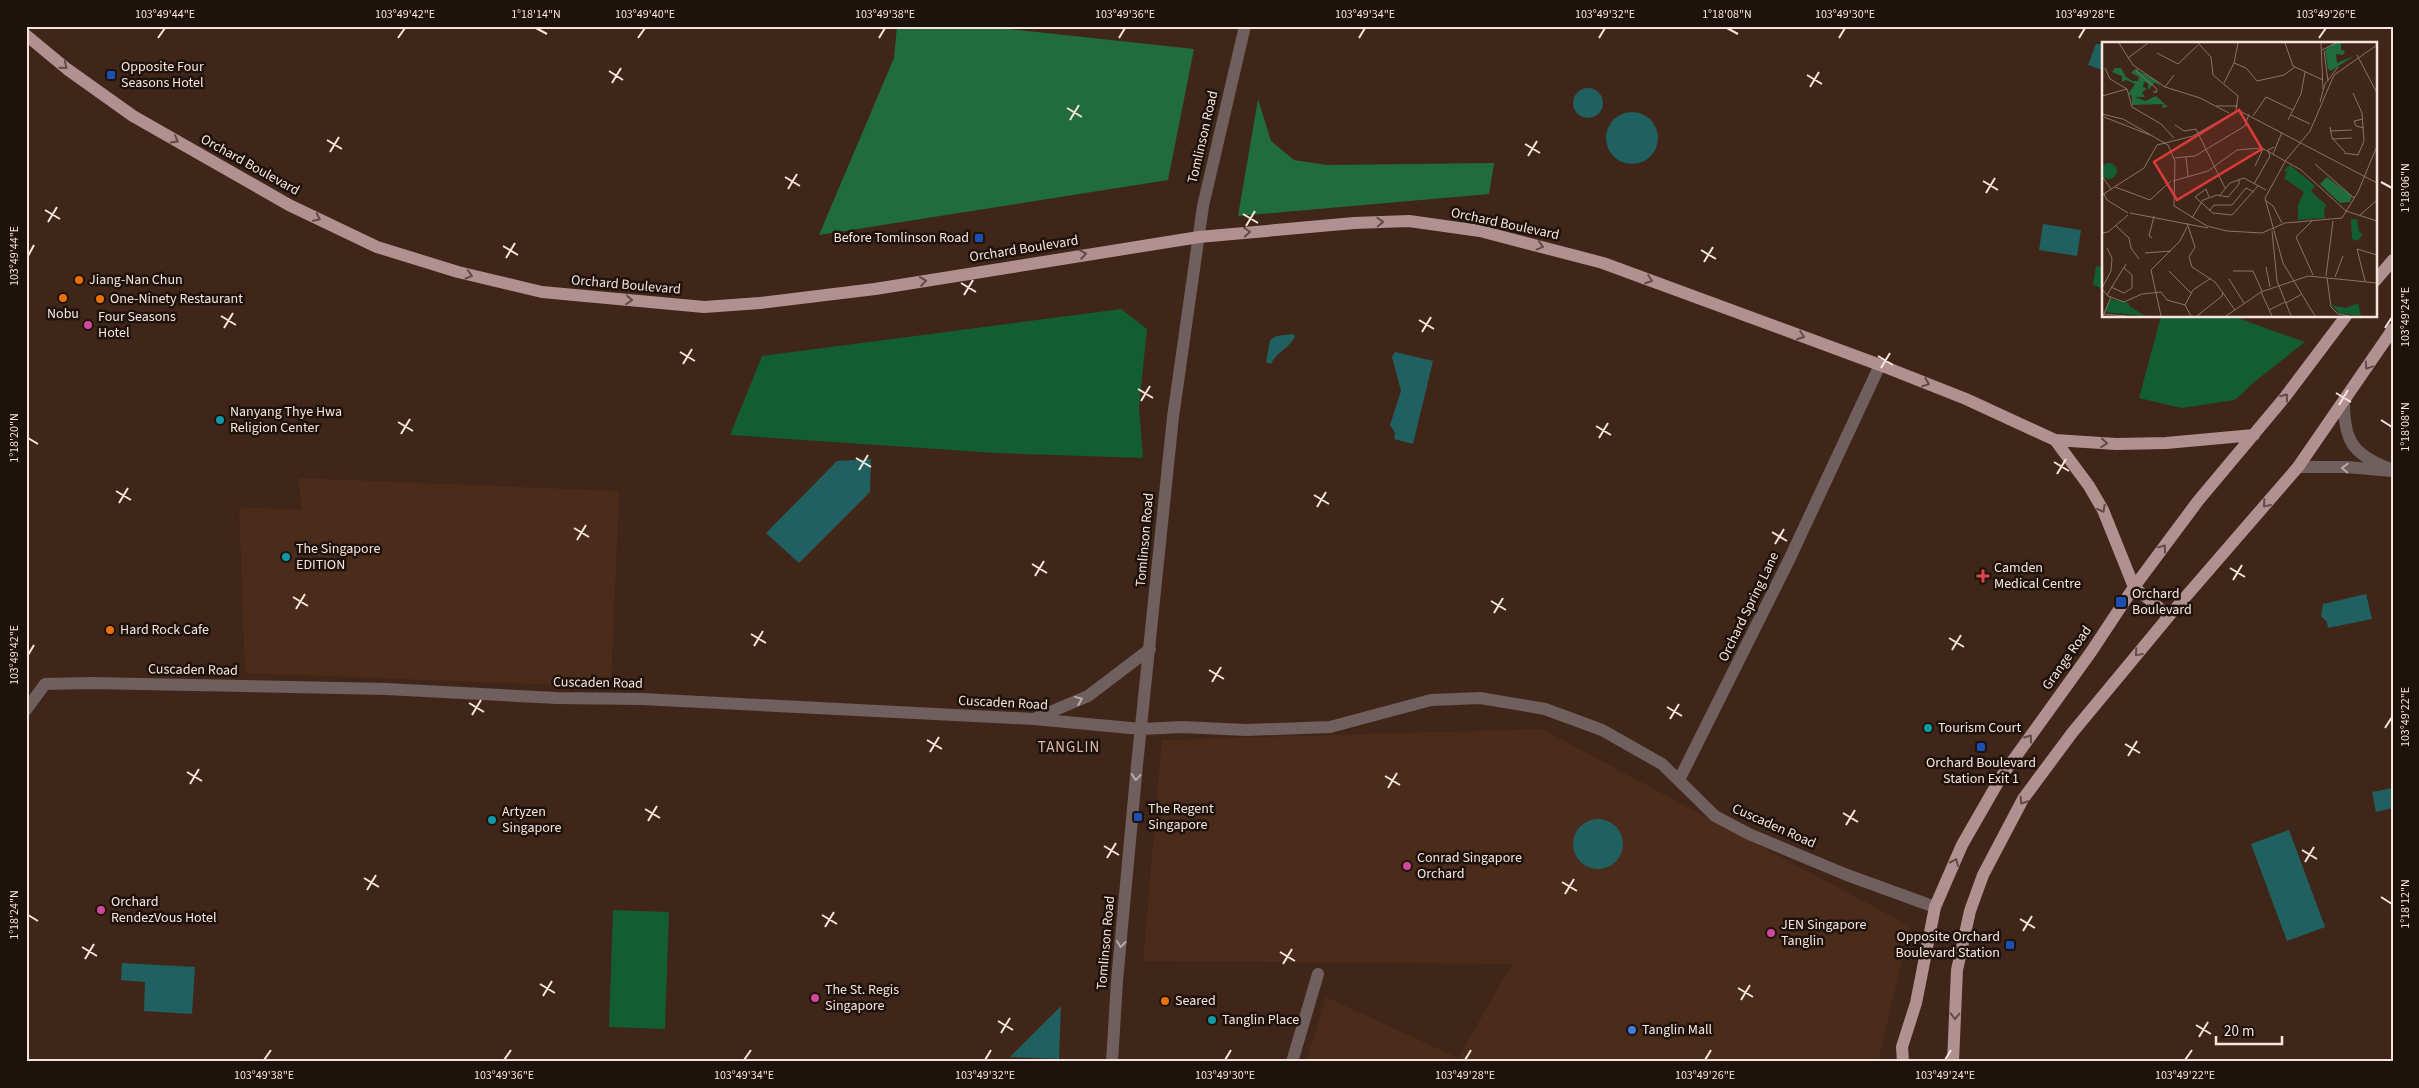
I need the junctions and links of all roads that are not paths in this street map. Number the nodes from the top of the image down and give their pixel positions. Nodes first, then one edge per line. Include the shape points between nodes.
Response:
1 (1245, 26) edge
2 (26, 35) edge
3 (1198, 237) junction
4 (2393, 260) edge
5 (2376, 280) edge
6 (2344, 318) edge
7 (2393, 329) edge
8 (1880, 365) junction
9 (2344, 402) junction
10 (2254, 435) junction
11 (2055, 440) junction
12 (2298, 467) junction
13 (2393, 471) edge
14 (2134, 587) junction
15 (2169, 616) junction
16 (1150, 649) junction
17 (26, 710) edge
18 (1034, 719) junction
19 (1141, 729) junction
20 (1679, 780) junction
21 (1935, 907) junction
22 (1318, 974) dead end
23 (1112, 1062) edge
24 (1292, 1062) edge
25 (1903, 1062) edge
26 (1953, 1062) edge

1 - 3 street, Tomlinson Road
2 -> 3 main road, Orchard Boulevard via 133,116 289,205 377,247 458,272 542,292 704,307 760,303 874,289
3 -> 8 main road, Orchard Boulevard via 1409,221 1480,231 1603,263
3 - 16 street, Tomlinson Road via 1164,498
4 - 5 main road
10 -> 6 main road, Grange Road
7 -> 9 main road
8 -> 11 main road, Orchard Boulevard via 1966,399
8 - 20 street, Orchard Spring Lane via 1789,560
9 - 12 main road
9 - 13 street via 2350,442 2359,452
11 -> 10 main road, Orchard Boulevard via 2166,443
14 -> 10 main road, Grange Road via 2198,501
11 -> 14 main road, Orchard Boulevard via 2103,510
13 -> 12 street
12 -> 15 main road
14 - 15 main road, Orchard Boulevard
21 -> 14 main road, Grange Road via 1962,845 2001,777
15 -> 26 main road via 2072,732 2023,799 1983,875 1970,911 1957,970
18 -> 16 street via 1088,696
16 - 19 street, Tomlinson Road
17 - 18 street, Cuscaden Road via 45,684 91,683 386,689
18 - 19 street, Cuscaden Road
19 - 20 street, Cuscaden Road via 1330,727 1431,700 1480,698 1545,709 1602,730 1662,764
19 -> 23 street, Tomlinson Road
20 - 21 street, Cuscaden Road via 1715,816 1749,834
21 - 25 main road, Grange Road via 1916,1004 1902,1047
22 - 24 street

